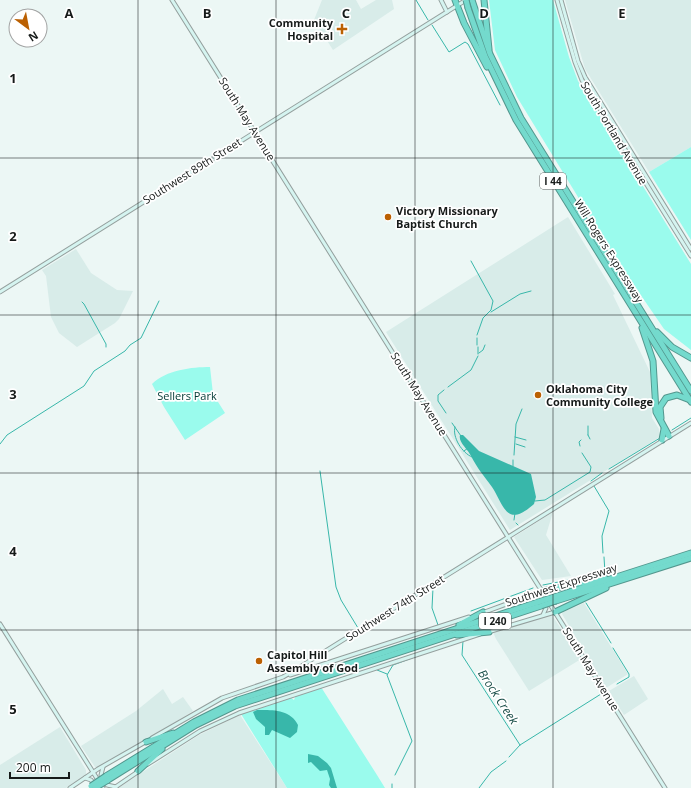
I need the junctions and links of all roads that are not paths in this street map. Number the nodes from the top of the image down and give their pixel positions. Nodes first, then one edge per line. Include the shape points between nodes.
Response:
1 (172, 0) edge
2 (441, 0) edge
3 (455, 0) edge
4 (466, 0) edge
5 (484, 0) edge
6 (557, 0) edge
7 (561, 0) edge
8 (471, 4) edge
9 (457, 6) junction
10 (447, 12) junction
11 (490, 54) junction
12 (495, 80) junction
13 (256, 131) junction
14 (691, 249) edge
15 (691, 256) edge
16 (0, 292) edge
17 (642, 317) junction
18 (691, 358) edge
19 (691, 391) edge
20 (691, 401) edge
21 (691, 423) edge
22 (664, 428) junction
23 (670, 436) junction
24 (662, 440) junction
25 (508, 536) junction
26 (691, 554) edge
27 (616, 580) junction
28 (542, 590) junction
29 (531, 595) junction
30 (483, 612) junction
31 (555, 612) junction
32 (542, 616) junction
33 (0, 624) edge
34 (489, 632) junction
35 (449, 633) junction
36 (284, 677) junction
37 (176, 732) junction
38 (146, 742) junction
39 (169, 742) junction
40 (103, 766) junction
41 (138, 771) junction
42 (93, 772) junction
43 (85, 778) junction
44 (107, 778) junction
45 (92, 787) edge
46 (115, 787) edge
47 (70, 788) edge
48 (103, 788) edge
49 (665, 788) edge

1 - 13 main road, South May Avenue
2 - 10 main road
3 - 9 highway
4 - 8 highway, Will Rogers Expressway / I 44, bridge
4 - 9 main road, Southwest 89th Street
5 - 11 highway
6 - 15 main road, South Portland Avenue via 582,80
7 - 14 main road, South Portland Avenue via 585,77
8 - 11 highway, Will Rogers Expressway / I 44
8 - 12 highway, Will Rogers Expressway / I 44
9 - 10 main road, Southwest 89th Street
9 - 12 highway
10 - 13 main road, Southwest 89th Street
11 - 17 highway, Will Rogers Expressway / I 44 via 521,118
12 - 17 highway, Will Rogers Expressway / I 44 via 527,139
13 - 16 main road, Southwest 89th Street
13 - 25 main road, South May Avenue
17 - 18 highway via 668,344
17 - 19 highway, Will Rogers Expressway / I 44
17 - 20 highway, Will Rogers Expressway / I 44
17 - 22 highway via 653,361 656,412
20 - 23 highway via 679,395 672,395 661,404 660,415
21 - 23 main road, Southwest 74th Street
22 - 23 highway
22 - 24 highway
23 - 24 main road, Southwest 74th Street
24 - 25 main road, Southwest 74th Street
25 - 28 main road, South May Avenue
25 - 36 main road, Southwest 74th Street
26 - 27 highway, Southwest Expressway / I 240
27 - 28 highway via 595,579
27 - 31 highway
27 - 35 highway, Southwest Expressway / I 240, bridge
28 - 29 main road
28 - 31 main road, South May Avenue
29 - 30 main road
29 - 32 main road via 539,597 546,608
30 - 35 highway
30 - 36 main road
31 - 32 main road
31 - 49 main road, South May Avenue
32 - 34 main road
33 - 42 main road
34 - 35 highway
34 - 41 main road via 239,713 214,724
35 - 37 highway, Southwest Expressway / I 240 via 247,697 210,713
35 - 39 highway, Southwest Expressway / I 240 via 248,701 211,717
36 - 38 main road, Southwest 74th Street via 222,698
37 - 38 highway
37 - 44 highway, Southwest Expressway / I 240
38 - 40 main road, Southwest 74th Street
39 - 41 highway
39 - 44 highway, Southwest Expressway / I 240
40 - 42 main road, Southwest 74th Street
40 - 46 main road via 101,775 107,785
41 - 46 main road
42 - 43 main road, Southwest 74th Street
42 - 48 main road
43 - 45 main road via 91,780
43 - 47 main road, Southwest 74th Street
44 - 45 highway, Southwest Expressway / I 240, bridge

